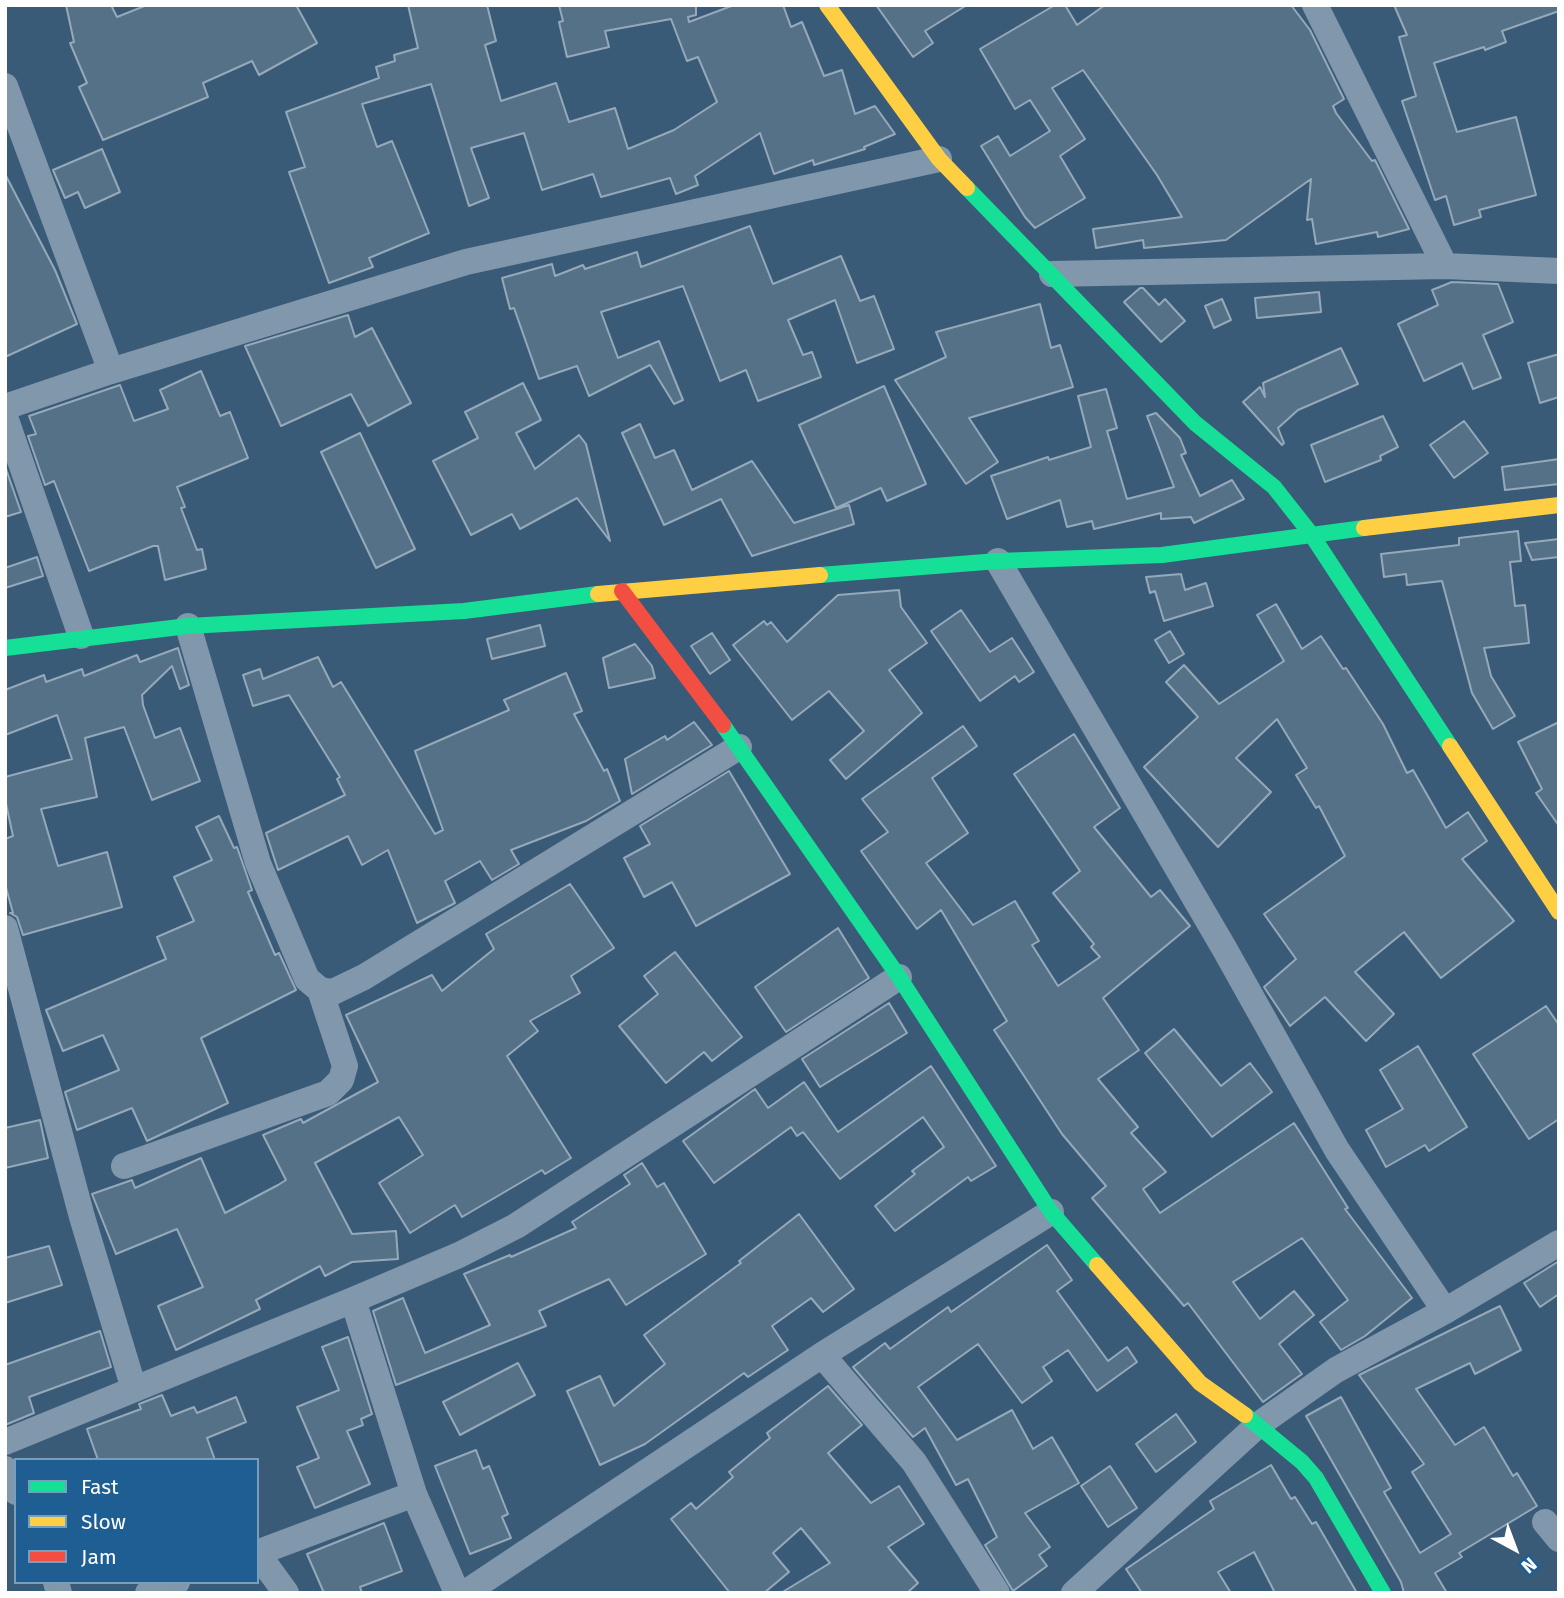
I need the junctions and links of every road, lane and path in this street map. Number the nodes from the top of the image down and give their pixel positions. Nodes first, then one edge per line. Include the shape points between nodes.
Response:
1 (827, 5) edge
2 (1315, 5) edge
3 (5, 86) edge
4 (939, 159) junction
5 (1446, 266) junction
6 (1559, 271) edge
7 (1052, 274) junction
8 (111, 371) junction
9 (5, 407) edge
10 (5, 416) edge
11 (1559, 505) edge
12 (1311, 534) junction
13 (998, 561) junction
14 (622, 592) junction
15 (188, 626) junction
16 (81, 636) junction
17 (5, 648) edge
18 (739, 747) junction
19 (1559, 912) edge
20 (5, 928) edge
21 (900, 977) junction
22 (320, 990) junction
23 (124, 1167) dead end
24 (1051, 1212) junction
25 (1559, 1243) edge
26 (352, 1300) junction
27 (1445, 1311) junction
28 (822, 1355) junction
29 (134, 1389) junction
30 (1258, 1425) junction
31 (5, 1442) edge
32 (5, 1469) edge
33 (14, 1488) edge
34 (414, 1494) junction
35 (259, 1552) edge
36 (259, 1556) edge
37 (172, 1584) edge
38 (148, 1593) edge
39 (286, 1593) edge
40 (457, 1593) edge
41 (466, 1593) edge
42 (997, 1593) edge
43 (1074, 1593) edge
44 (1382, 1593) edge

1 - 4 street
2 - 5 street
3 - 8 street
4 - 7 street
4 - 8 street via 466,262
5 - 6 street
5 - 7 street
7 - 12 street via 1195,423 1274,487
8 - 9 street
10 - 16 street
11 - 12 street
12 - 13 street via 1162,555
12 - 19 street
13 - 14 street
13 - 27 street via 1337,1150
14 - 15 street via 464,611
14 - 18 street
15 - 16 street
15 - 22 street via 258,863 307,979
16 - 17 street
18 - 21 street
18 - 22 street via 364,977 333,992
20 - 29 street via 82,1217
21 - 24 street
21 - 26 street via 516,1226
22 - 23 street via 345,1066 341,1080 328,1093
24 - 28 street
24 - 30 street via 1200,1383
25 - 27 street
26 - 29 street
26 - 34 street
27 - 30 street via 1336,1370
28 - 41 street
28 - 42 street via 914,1462
29 - 31 street
30 - 43 street
30 - 44 street via 1317,1478
32 - 33 street
34 - 35 street
34 - 40 street
36 - 39 street
37 - 38 street

